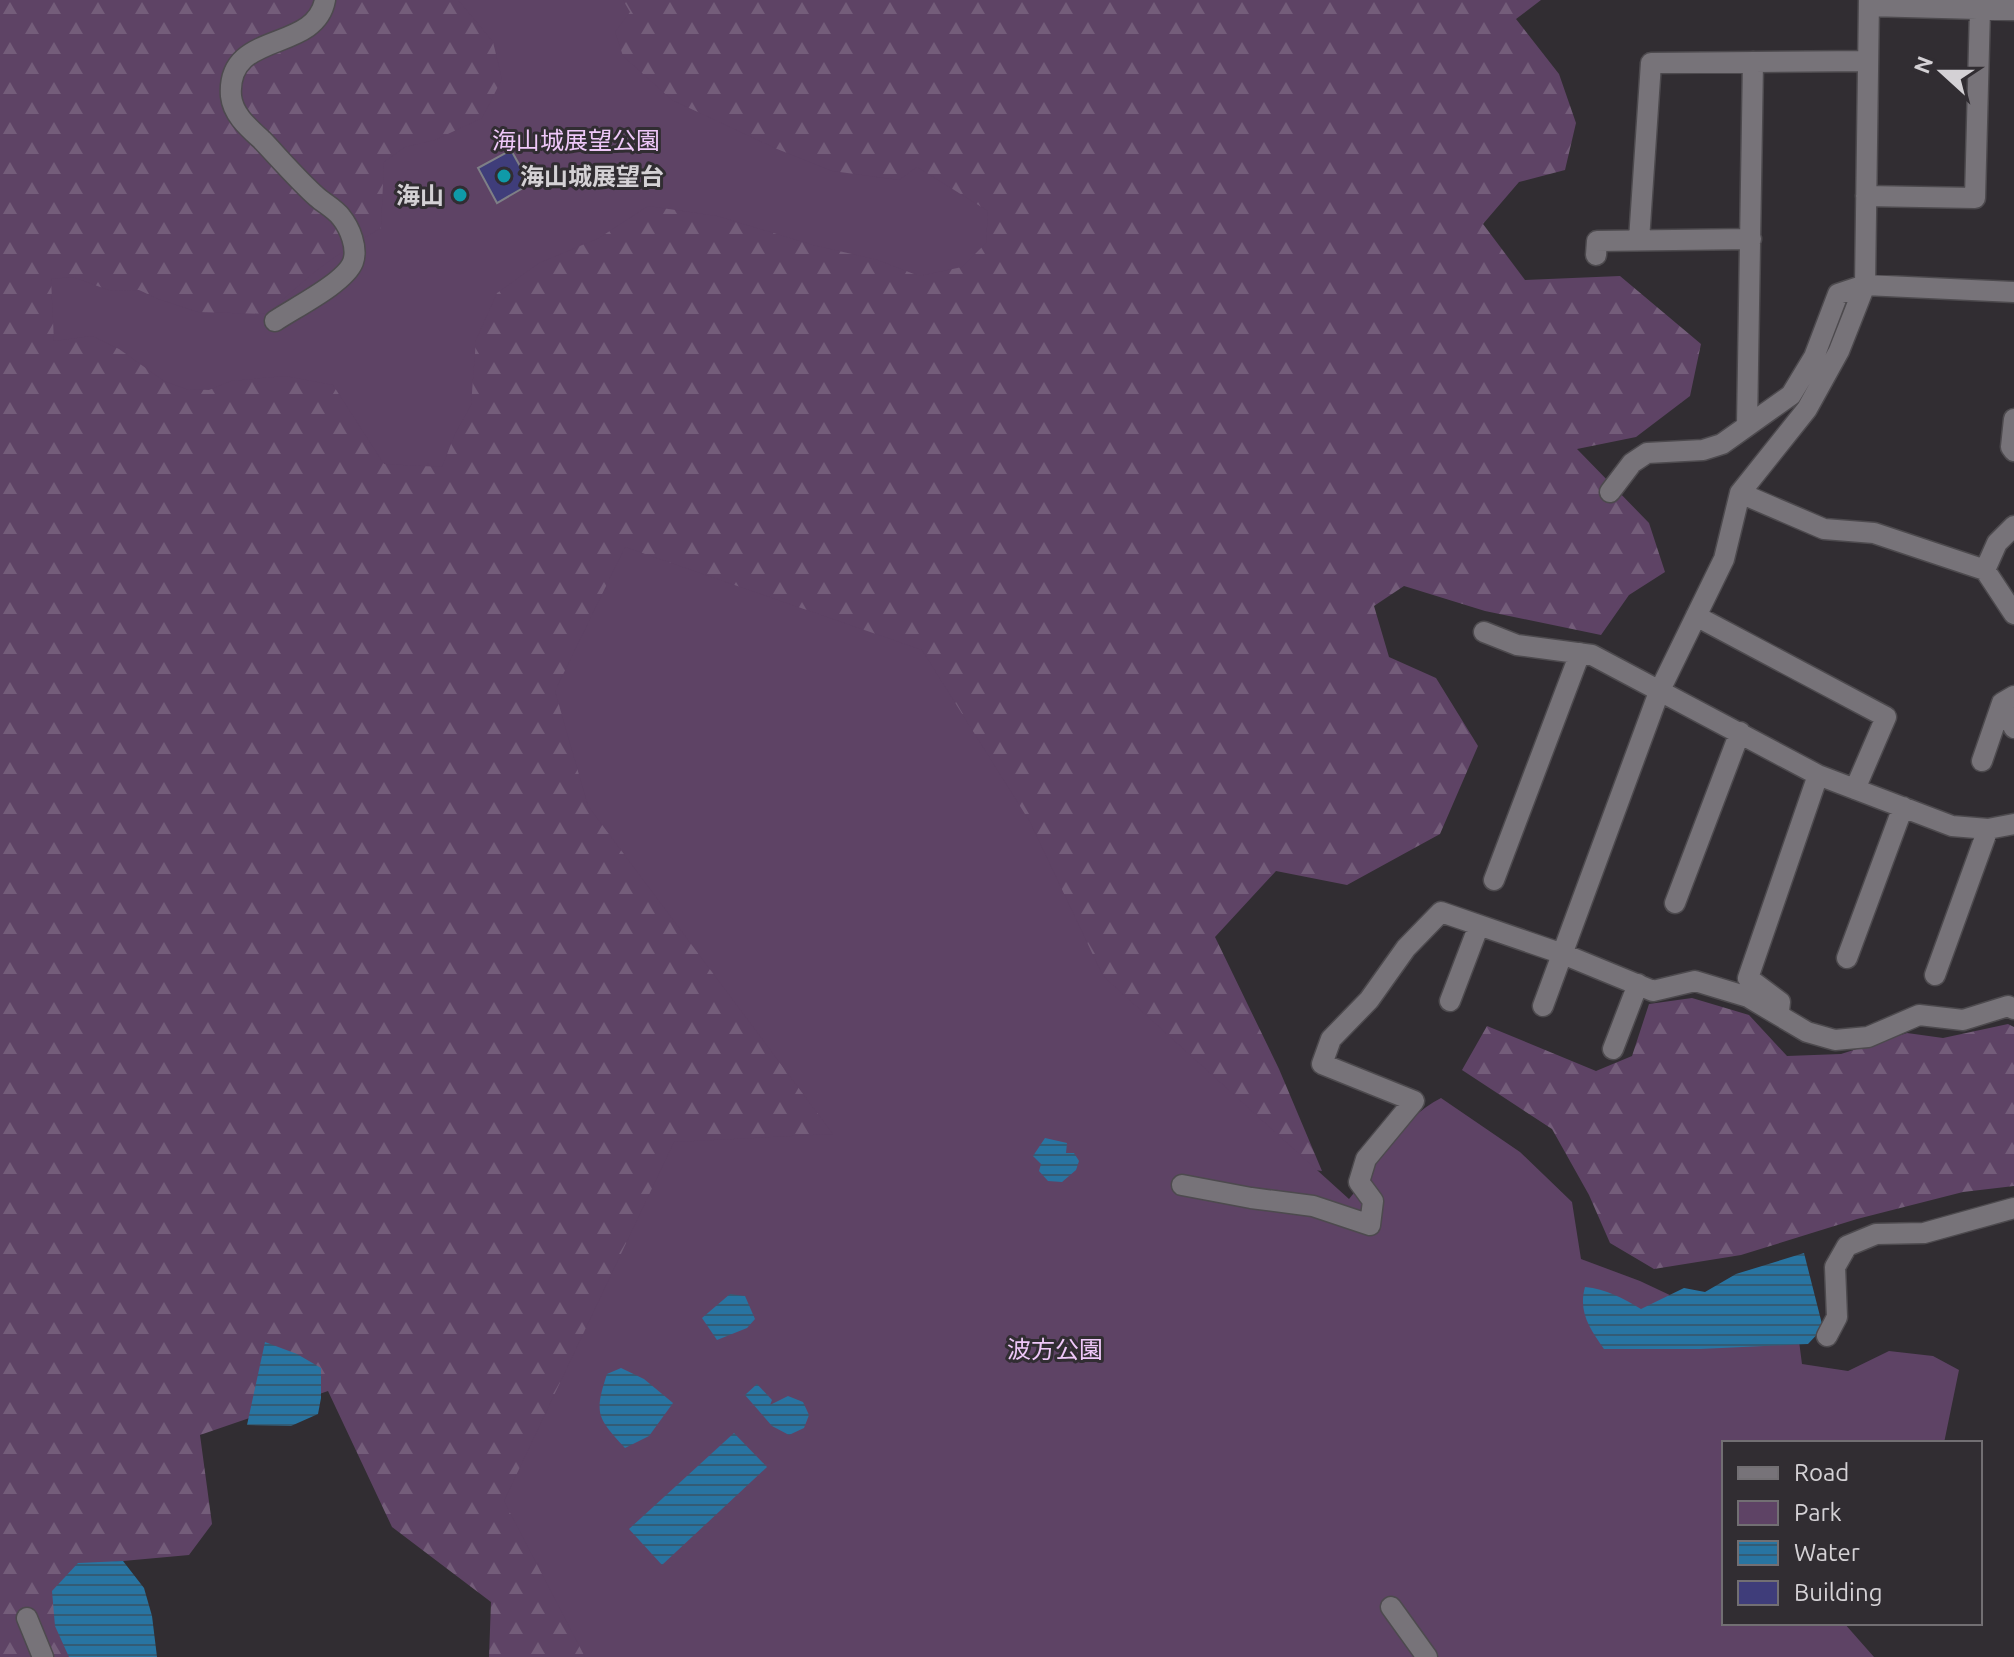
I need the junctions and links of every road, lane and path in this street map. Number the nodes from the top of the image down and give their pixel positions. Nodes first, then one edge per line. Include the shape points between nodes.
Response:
1 (325, 0) edge
2 (1869, 3) edge
3 (1980, 9) junction
4 (2014, 10) edge
5 (1868, 61) junction
6 (1753, 62) junction
7 (1866, 196) junction
8 (1751, 239) junction
9 (1639, 240) junction
10 (1596, 255) dead end
11 (1865, 285) junction
12 (2014, 292) edge
13 (275, 321) dead end
14 (2014, 419) edge
15 (1747, 426) junction
16 (2014, 451) edge
17 (1610, 492) dead end
18 (1740, 493) junction
19 (2014, 526) edge
20 (1985, 570) junction
21 (2014, 614) edge
22 (1696, 616) junction
23 (1484, 632) dead end
24 (1580, 653) junction
25 (1659, 692) junction
26 (2008, 700) edge
27 (2014, 728) edge
28 (1740, 732) junction
29 (1982, 761) dead end
30 (1818, 775) junction
31 (1855, 789) junction
32 (1903, 807) junction
33 (2014, 824) edge
34 (1988, 829) junction
35 (1494, 880) dead end
36 (1675, 903) dead end
37 (1479, 925) junction
38 (1563, 954) junction
39 (1847, 958) dead end
40 (1935, 975) dead end
41 (1638, 984) junction
42 (1450, 1001) dead end
43 (1543, 1006) dead end
44 (2014, 1009) edge
45 (1778, 1015) junction
46 (1613, 1049) dead end
47 (1182, 1185) dead end
48 (2014, 1208) edge
49 (1827, 1336) dead end
50 (1391, 1607) dead end
51 (27, 1618) dead end
52 (43, 1657) edge
53 (1427, 1657) edge

1 - 13 street via 322,14 306,29 245,54 233,76 231,97 240,118 340,215 353,238 353,262 340,279
2 - 3 street
2 - 5 street
3 - 4 street
3 - 7 street via 1975,198
5 - 6 street
5 - 7 street
6 - 8 street
6 - 9 street via 1651,63
7 - 11 street
8 - 9 street
8 - 15 street
9 - 10 street via 1597,241
11 - 12 street
11 - 15 street via 1838,294 1814,357 1791,395
11 - 18 street via 1839,351 1807,409
14 - 16 street
15 - 17 street via 1703,450 1647,453
18 - 20 street via 1824,529 1874,533
18 - 22 street via 1724,559
19 - 20 street via 1997,543
20 - 21 street
22 - 25 street
22 - 31 street via 1886,717
23 - 24 street via 1517,645
24 - 25 street
24 - 35 street
25 - 28 street
25 - 38 street
26 - 27 street
26 - 29 street
28 - 30 street
28 - 36 street
30 - 31 street
30 - 45 street via 1748,978 1780,1002
31 - 32 street
32 - 34 street via 1952,826
32 - 39 street
33 - 34 street
34 - 40 street
37 - 38 street
37 - 42 street
37 - 47 street via 1441,912 1331,1039 1322,1064 1414,1101 1366,1159 1359,1182 1373,1201 1370,1225 1313,1206
38 - 41 street
38 - 43 street
41 - 45 street via 1653,991 1695,981 1748,997
41 - 46 street
44 - 45 street via 2008,1006 1963,1020 1919,1015 1868,1037 1835,1040
48 - 49 street via 1924,1233 1876,1234 1847,1246 1835,1267 1837,1317
50 - 53 street
51 - 52 street

